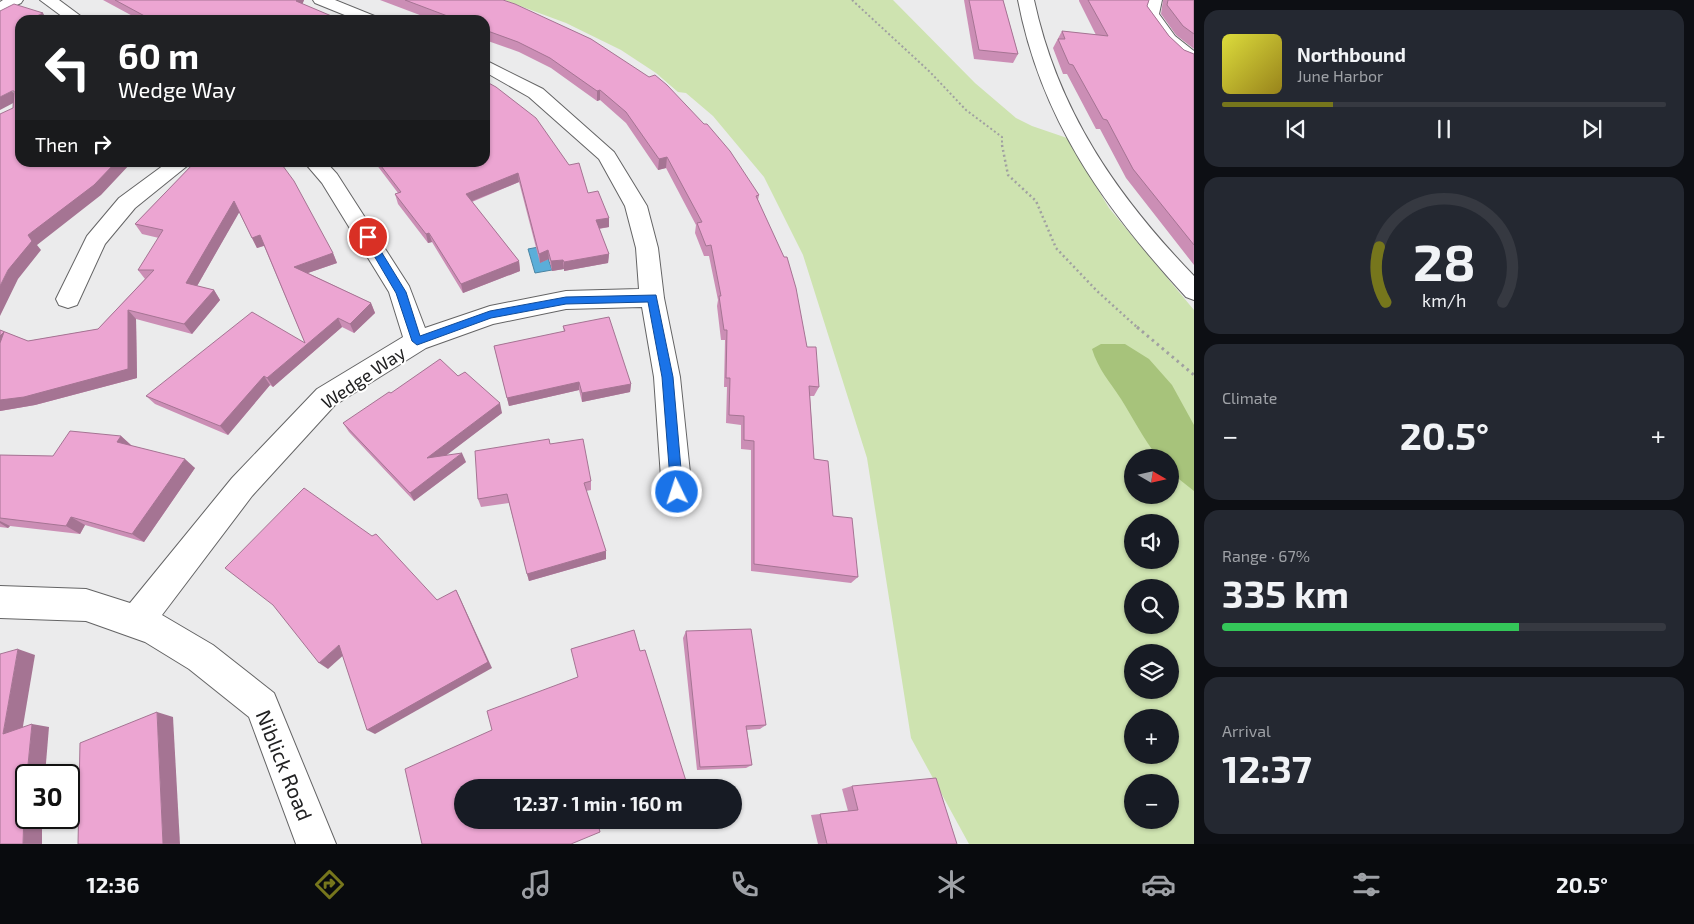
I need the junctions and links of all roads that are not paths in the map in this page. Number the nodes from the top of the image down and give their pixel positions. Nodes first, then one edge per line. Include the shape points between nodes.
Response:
1 (16, 0) edge
2 (48, 0) edge
3 (321, 0) edge
4 (1026, 0) edge
5 (1154, 0) edge
6 (0, 8) edge
7 (70, 15) edge
8 (358, 15) edge
9 (1194, 60) edge
10 (490, 68) edge
11 (175, 167) edge
12 (318, 167) edge
13 (1194, 292) edge
14 (652, 298) junction
15 (68, 299) dead end
16 (417, 341) junction
17 (677, 492) dead end
18 (0, 602) edge
19 (136, 622) junction
20 (316, 844) edge

1 - 6 street
2 - 7 street
3 - 8 street
4 - 13 street via 1036,42 1066,116 1099,173
5 - 9 street via 1151,14 1169,40
10 - 14 street via 536,93 607,156 636,206 647,248
11 - 15 street via 127,204 94,241
12 - 16 street via 401,292
14 - 16 street, Wedge Way via 566,300 490,315
14 - 17 street via 667,377
16 - 19 street, Wedge Way via 326,398 242,487
18 - 19 street, Niblick Road via 86,605
19 - 20 street, Niblick Road via 154,628 201,657 262,704

